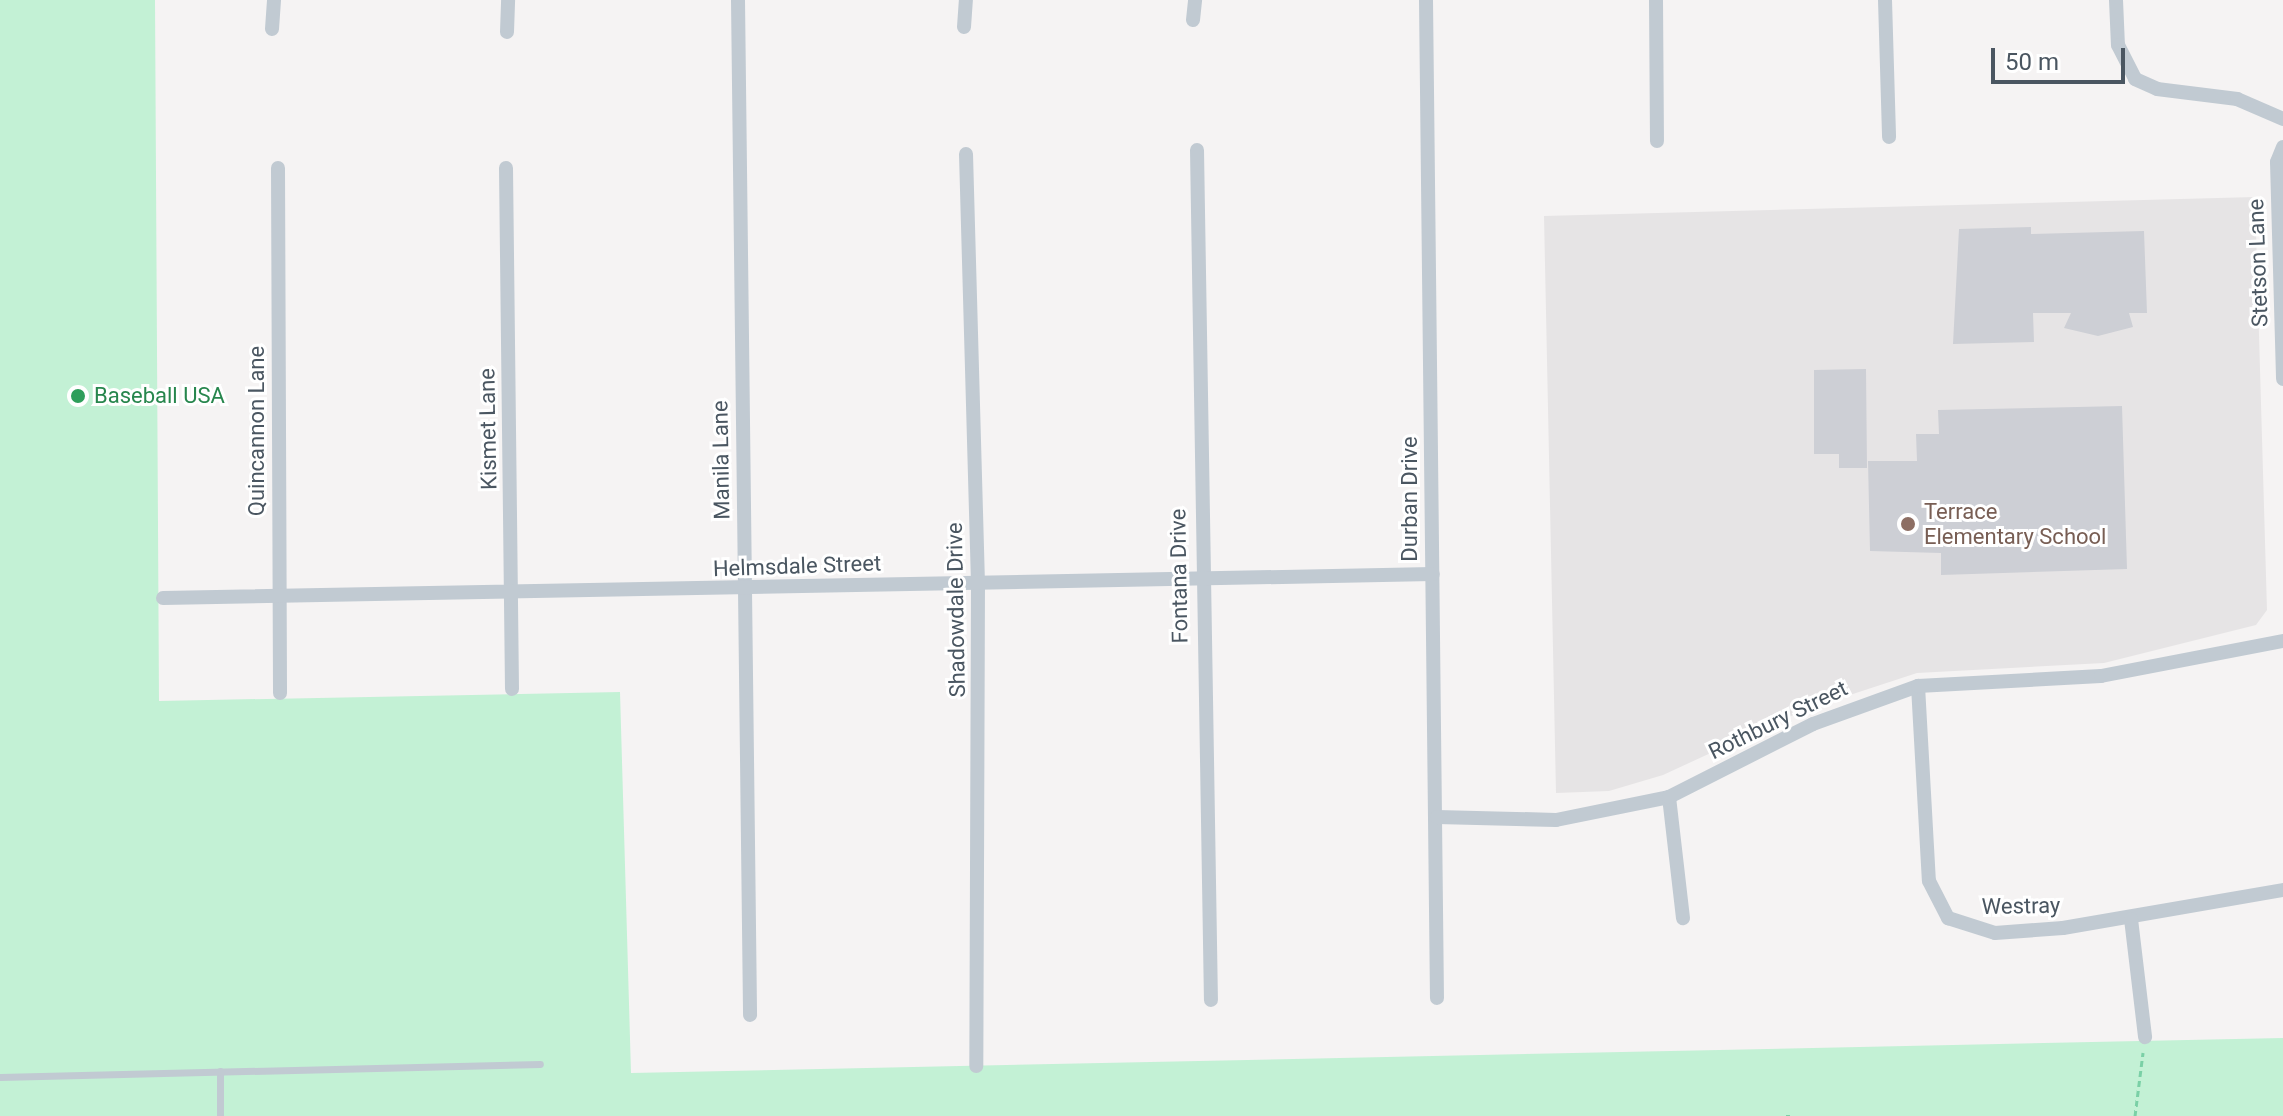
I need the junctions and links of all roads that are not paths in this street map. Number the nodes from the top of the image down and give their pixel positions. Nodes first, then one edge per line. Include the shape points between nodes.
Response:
1 (274, 0) edge
2 (508, 0) edge
3 (738, 0) edge
4 (966, 0) edge
5 (1195, 0) edge
6 (1426, 0) edge
7 (1656, 0) edge
8 (1885, 0) edge
9 (2116, 0) edge
10 (1193, 20) dead end
11 (964, 27) dead end
12 (272, 29) dead end
13 (507, 32) dead end
14 (2283, 119) edge
15 (1889, 137) dead end
16 (1657, 141) dead end
17 (2283, 147) edge
18 (1197, 150) dead end
19 (966, 154) dead end
20 (278, 168) dead end
21 (506, 168) dead end
22 (2282, 322) edge
23 (2283, 379) edge
24 (1433, 574) junction
25 (1201, 577) junction
26 (978, 582) junction
27 (745, 590) junction
28 (512, 594) junction
29 (163, 598) dead end
30 (279, 598) junction
31 (2283, 641) edge
32 (1918, 686) junction
33 (512, 689) dead end
34 (280, 693) dead end
35 (1669, 797) junction
36 (1437, 817) junction
37 (2283, 890) edge
38 (1683, 918) dead end
39 (2131, 919) junction
40 (1437, 998) dead end
41 (1211, 1000) dead end
42 (750, 1015) dead end
43 (2145, 1037) road end
44 (540, 1064) dead end
45 (976, 1066) dead end
46 (220, 1071) junction
47 (0, 1077) edge
48 (220, 1116) edge

1 - 12 street
2 - 13 street
3 - 27 street, Manila Lane
4 - 11 street
5 - 10 street
6 - 24 street, Durban Drive
7 - 16 street
8 - 15 street
9 - 14 street via 2118,45 2135,79 2157,89 2237,99
17 - 22 street, Stetson Lane via 2277,162
18 - 25 street, Fontana Drive
19 - 26 street, Shadowdale Drive
20 - 30 street, Quincannon Lane
21 - 28 street, Kismet Lane
22 - 23 street, Stetson Lane
24 - 25 street, Helmsdale Street
24 - 36 street, Durban Drive
25 - 26 street, Helmsdale Street
25 - 41 street, Fontana Drive
26 - 27 street, Helmsdale Street
26 - 45 street, Shadowdale Drive
27 - 28 street, Helmsdale Street
27 - 42 street, Manila Lane
28 - 30 street, Helmsdale Street
28 - 33 street, Kismet Lane
29 - 30 street, Helmsdale Street
30 - 34 street, Quincannon Lane
31 - 32 street, Rothbury Street via 2101,676
32 - 35 street, Rothbury Street via 1813,724
32 - 39 street, Westray via 1929,881 1948,918 1995,933
35 - 36 street, Rothbury Street via 1556,820
35 - 38 street
36 - 40 street, Durban Drive
37 - 39 street, Westray
39 - 43 street
44 - 46 lane
46 - 47 lane
46 - 48 lane

